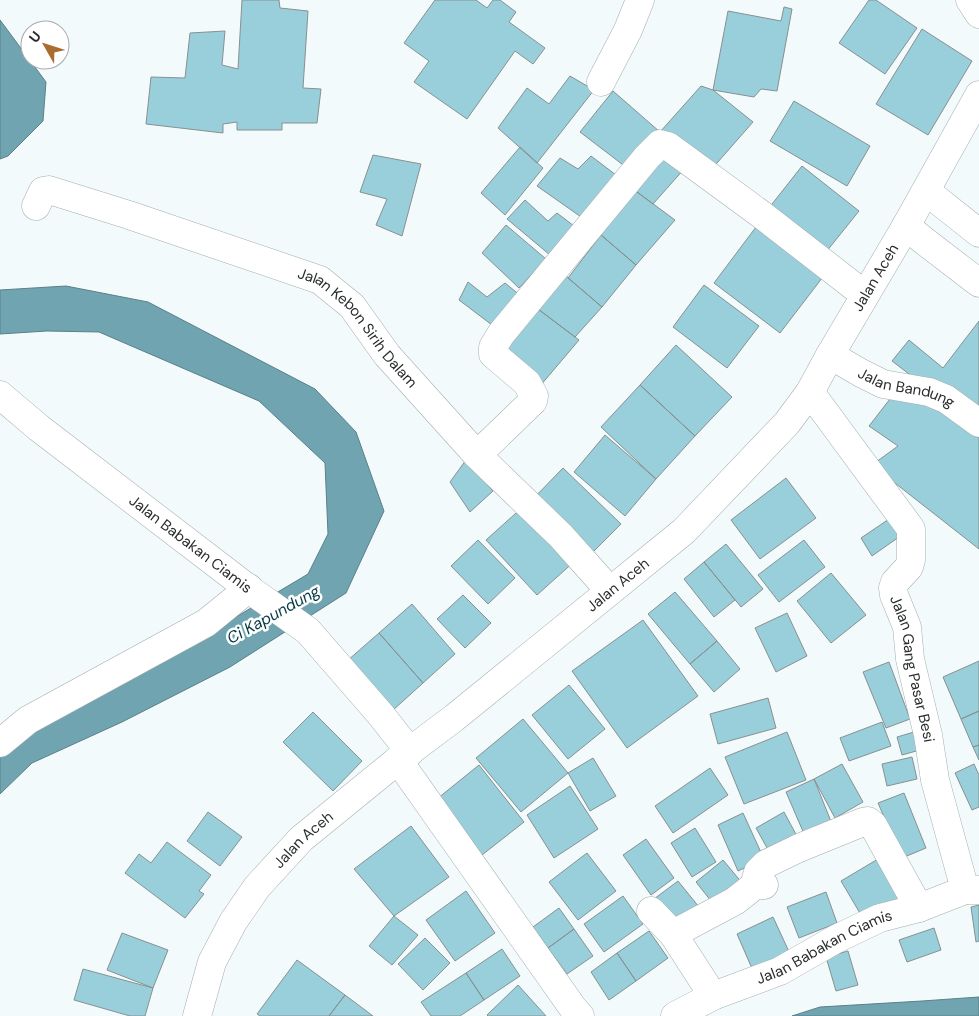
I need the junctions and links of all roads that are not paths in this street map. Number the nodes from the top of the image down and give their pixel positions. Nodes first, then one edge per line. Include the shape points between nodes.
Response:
1 (640, 0) edge
2 (970, 0) edge
3 (979, 14) edge
4 (601, 82) dead end
5 (979, 95) edge
6 (926, 190) junction
7 (36, 206) dead end
8 (906, 226) junction
9 (979, 233) edge
10 (979, 283) edge
11 (865, 294) junction
12 (830, 355) junction
13 (810, 392) junction
14 (0, 395) edge
15 (979, 423) edge
16 (477, 455) junction
17 (251, 590) junction
18 (610, 591) junction
19 (0, 743) edge
20 (404, 756) junction
21 (972, 890) edge
22 (919, 908) junction
23 (651, 911) dead end
24 (673, 934) junction
25 (713, 996) junction
26 (197, 1016) edge
27 (580, 1016) edge
28 (675, 1016) edge

1 - 4 street
2 - 3 street
5 - 6 street, Jalan Aceh
6 - 8 street, Jalan Aceh
6 - 9 street
7 - 16 street, Jalan Kebon Sirih Dalam via 43,191 49,190 320,280 352,306 387,355
8 - 10 street
8 - 11 street, Jalan Aceh
11 - 12 street, Jalan Aceh
11 - 16 street via 713,178 668,146 660,144 492,347 493,354 526,383 534,396 533,401
12 - 13 street, Jalan Aceh
12 - 15 street, Jalan Bandung via 883,384 929,392 946,399
13 - 18 street, Jalan Aceh via 780,430 684,531
13 - 21 street, Jalan Gang Pasar Besi via 911,530 911,560 895,582 894,595 907,626 910,659 935,780
14 - 17 street, Jalan Babakan Ciamis
16 - 18 street, Jalan Kebon Sirih Dalam via 561,536
17 - 19 street via 206,623 28,720
17 - 20 street, Jalan Babakan Ciamis via 308,631 381,715
18 - 20 street, Jalan Aceh
20 - 26 street, Jalan Aceh via 301,839 257,887 233,922 212,962
20 - 27 street, Jalan Babakan Ciamis
21 - 22 street, Jalan Babakan Ciamis
22 - 24 street via 868,821 766,864 758,872 759,885
22 - 25 street, Jalan Babakan Ciamis via 880,918 780,971
23 - 24 street
24 - 25 street
25 - 28 street, Jalan Babakan Ciamis

